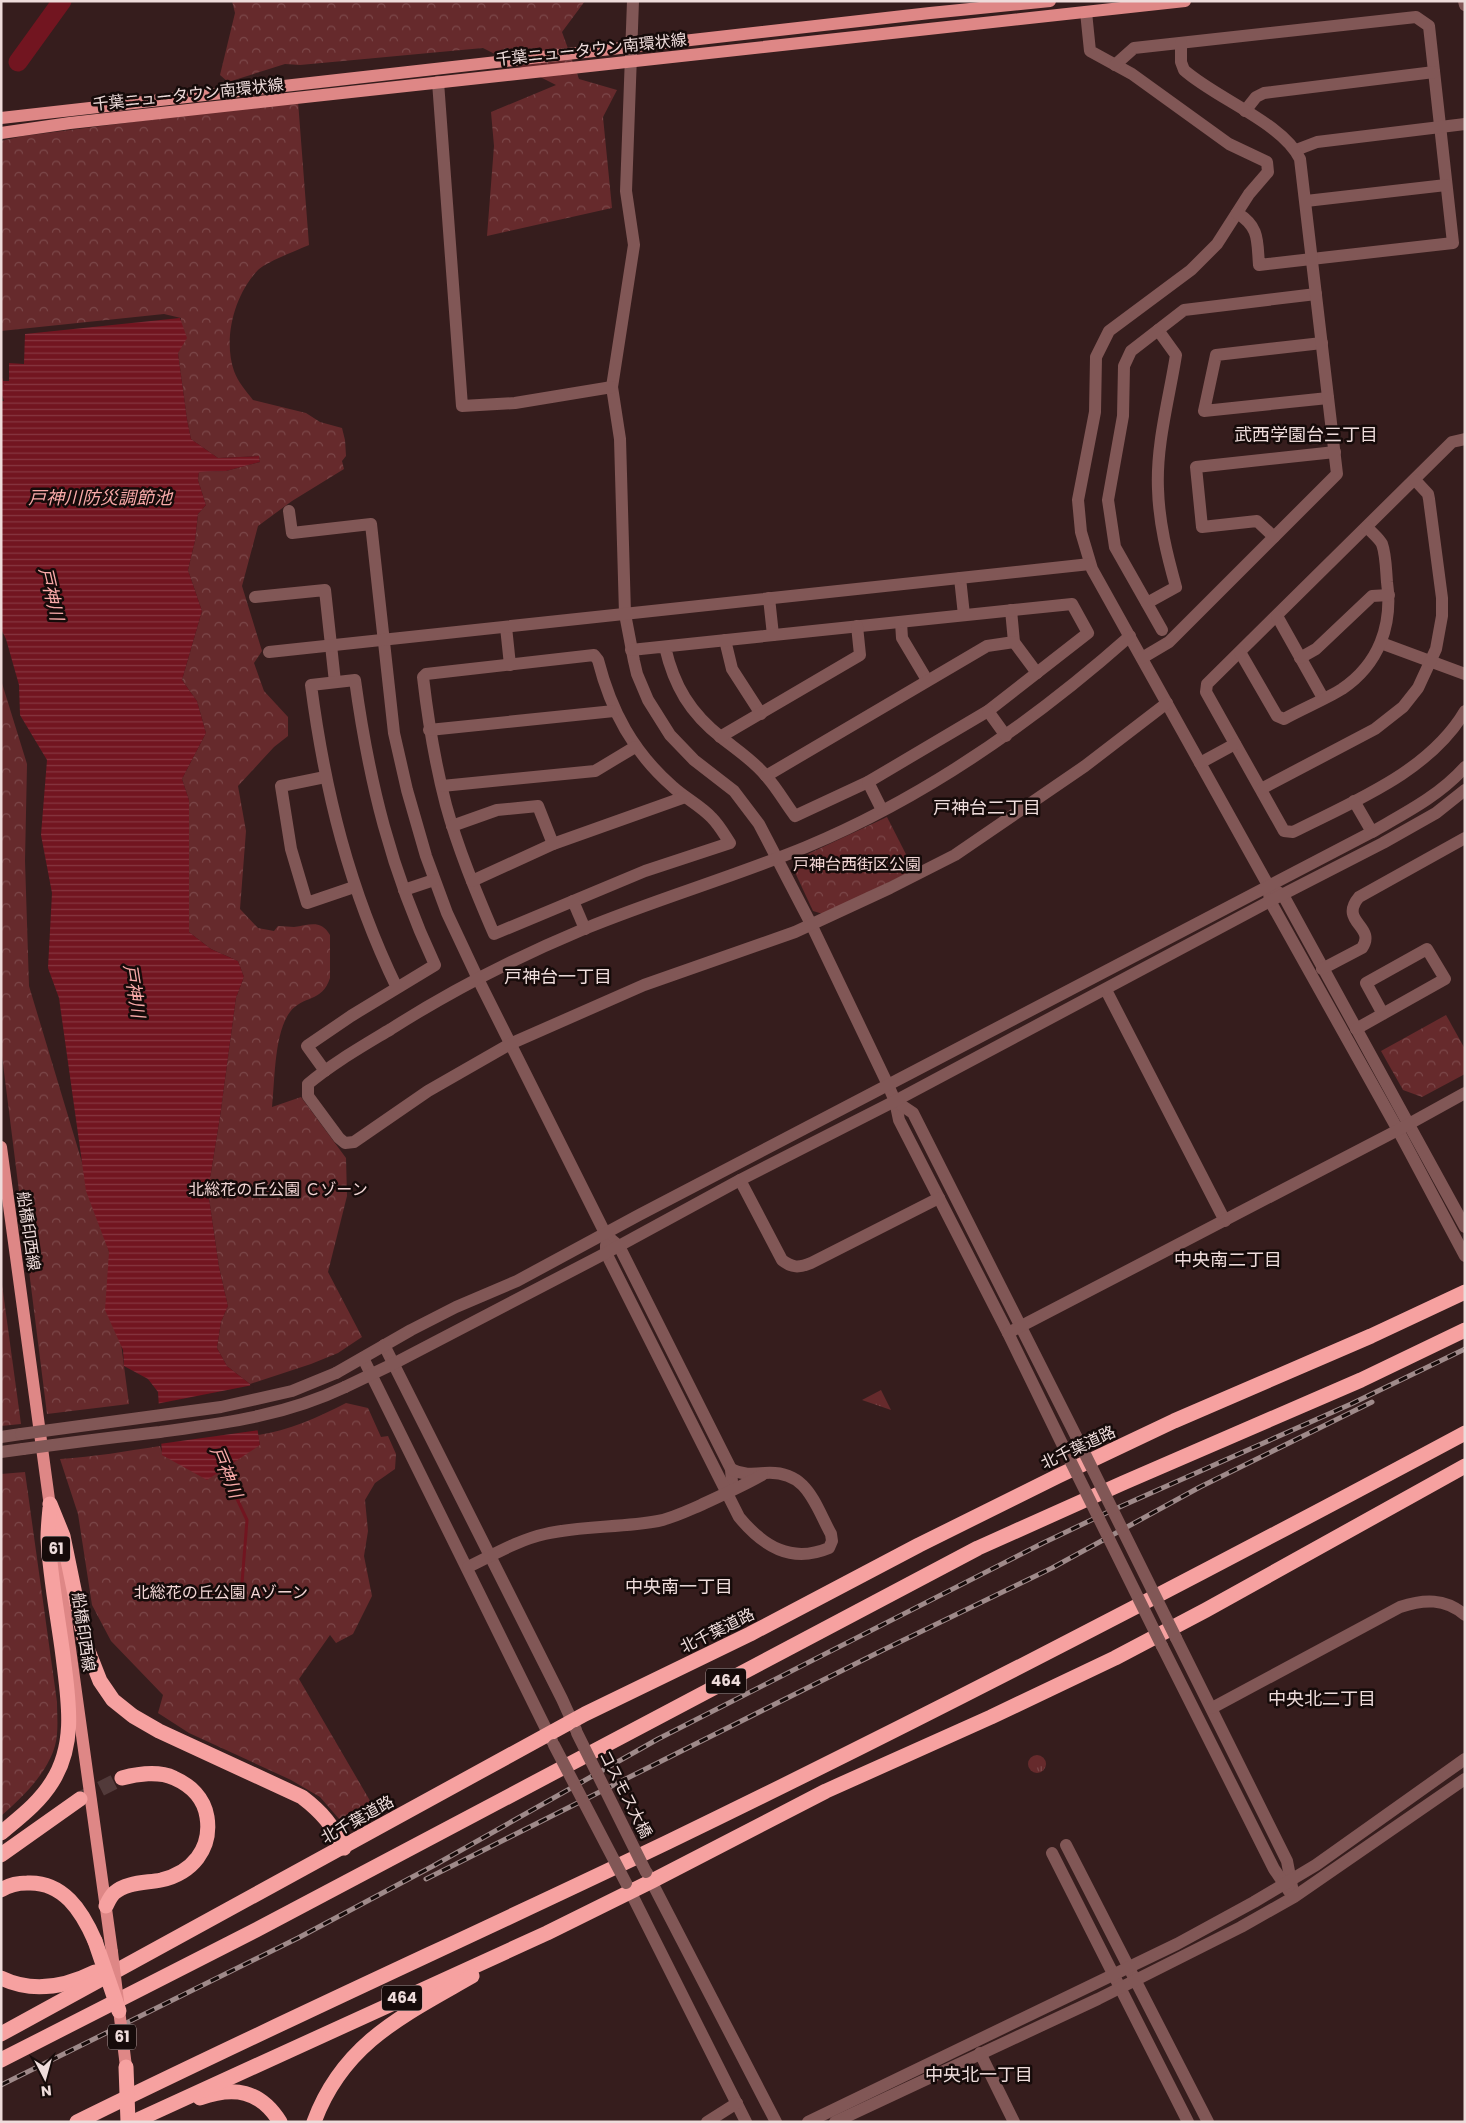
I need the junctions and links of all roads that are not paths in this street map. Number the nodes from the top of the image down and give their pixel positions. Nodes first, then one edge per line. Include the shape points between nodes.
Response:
1 (633, 1) edge
2 (1050, 1) edge
3 (1185, 1) edge
4 (1464, 1) edge
5 (1465, 5) edge
6 (1086, 12) junction
7 (1181, 43) junction
8 (631, 48) junction
9 (630, 61) junction
10 (1114, 65) junction
11 (1434, 72) junction
12 (438, 82) junction
13 (1245, 111) junction
14 (1, 118) edge
15 (1465, 124) edge
16 (1440, 127) junction
17 (1, 133) edge
18 (1296, 150) junction
19 (1446, 185) junction
20 (1306, 201) junction
21 (1237, 213) junction
22 (1312, 259) junction
23 (1316, 294) junction
24 (1158, 330) junction
25 (1322, 343) junction
26 (612, 387) junction
27 (1328, 398) junction
28 (1465, 439) edge
29 (1335, 452) junction
30 (1415, 480) junction
31 (289, 511) dead end
32 (1367, 527) junction
33 (1274, 537) junction
34 (1090, 564) junction
35 (960, 578) junction
36 (1389, 594) junction
37 (255, 597) dead end
38 (769, 598) junction
39 (1147, 603) junction
40 (1011, 610) junction
41 (625, 614) junction
42 (964, 615) junction
43 (1277, 616) junction
44 (901, 622) junction
45 (857, 626) junction
46 (506, 627) junction
47 (1162, 630) dead end
48 (773, 635) junction
49 (1130, 636) junction
50 (384, 640) junction
51 (725, 640) junction
52 (1014, 642) junction
53 (1380, 643) junction
54 (331, 646) junction
55 (665, 647) junction
56 (631, 650) junction
57 (269, 652) dead end
58 (1240, 652) junction
59 (1142, 658) junction
60 (1300, 658) junction
61 (1432, 662) junction
62 (510, 664) junction
63 (1037, 673) junction
64 (1465, 674) edge
65 (928, 680) junction
66 (335, 682) junction
67 (1323, 698) junction
68 (1167, 703) junction
69 (614, 710) junction
70 (1465, 710) edge
71 (988, 711) junction
72 (760, 714) junction
73 (429, 730) junction
74 (1006, 736) junction
75 (720, 737) junction
76 (1235, 744) junction
77 (635, 747) junction
78 (1200, 763) junction
79 (1465, 767) edge
80 (766, 776) junction
81 (325, 777) junction
82 (868, 782) junction
83 (442, 786) junction
84 (1261, 789) junction
85 (1465, 790) edge
86 (685, 797) junction
87 (1354, 801) junction
88 (882, 810) junction
89 (452, 826) junction
90 (1372, 832) junction
91 (1465, 838) edge
92 (554, 844) junction
93 (778, 858) junction
94 (434, 880) junction
95 (472, 881) junction
96 (1268, 885) junction
97 (354, 887) junction
98 (404, 890) junction
99 (1283, 895) junction
100 (574, 901) junction
101 (1270, 901) junction
102 (811, 924) junction
103 (585, 929) junction
104 (1322, 969) junction
105 (478, 979) junction
106 (397, 988) junction
107 (1106, 990) junction
108 (1383, 1014) junction
109 (1356, 1029) junction
110 (510, 1044) junction
111 (325, 1072) junction
112 (888, 1085) junction
113 (1465, 1093) edge
114 (895, 1101) junction
115 (1404, 1127) junction
116 (1, 1147) edge
117 (740, 1180) junction
118 (939, 1198) junction
119 (1225, 1221) junction
120 (1465, 1227) edge
121 (606, 1235) junction
122 (619, 1246) junction
123 (606, 1253) junction
124 (1465, 1256) edge
125 (1465, 1292) edge
126 (1020, 1326) junction
127 (1465, 1330) edge
128 (1008, 1333) junction
129 (384, 1345) junction
130 (363, 1358) junction
131 (393, 1364) junction
132 (372, 1375) junction
133 (1465, 1433) edge
134 (1, 1437) edge
135 (1, 1452) edge
136 (1465, 1466) edge
137 (731, 1469) junction
138 (764, 1473) junction
139 (725, 1494) junction
140 (50, 1504) junction
141 (490, 1557) junction
142 (468, 1567) junction
143 (1465, 1615) edge
144 (1212, 1708) junction
145 (575, 1726) junction
146 (551, 1739) junction
147 (1465, 1760) edge
148 (122, 1778) tunnel mouth
149 (1465, 1778) edge
150 (80, 1799) tunnel mouth
151 (1, 1833) edge
152 (1066, 1845) dead end
153 (344, 1848) junction
154 (1052, 1853) dead end
155 (1, 1855) edge
156 (649, 1876) junction
157 (1287, 1882) junction
158 (268, 1887) junction
159 (628, 1887) junction
160 (1, 1890) edge
161 (1294, 1897) junction
162 (106, 1906) junction
163 (547, 1932) junction
164 (1129, 1967) junction
165 (1113, 1974) junction
166 (1, 1978) edge
167 (1136, 1980) junction
168 (1120, 1988) junction
169 (119, 2011) junction
170 (1, 2034) edge
171 (980, 2053) junction
172 (1, 2060) edge
173 (126, 2067) junction
174 (737, 2103) junction
175 (77, 2122) edge
176 (128, 2122) edge
177 (134, 2122) edge
178 (145, 2122) edge
179 (280, 2122) edge
180 (314, 2122) edge
181 (707, 2122) edge
182 (746, 2122) edge
183 (776, 2122) edge
184 (808, 2122) edge
185 (836, 2122) edge
186 (1014, 2122) edge
187 (1188, 2122) edge
188 (1208, 2122) edge

1 - 8 street
2 - 8 main road, 千葉ニュータウン南環状線
3 - 6 main road, 千葉ニュータウン南環状線
4 - 5 street
6 - 9 main road, 千葉ニュータウン南環状線
6 - 10 street via 1090,52
7 - 10 street via 1134,48
7 - 11 street via 1416,17 1429,26
7 - 13 street via 1184,70
8 - 9 street
8 - 14 main road, 千葉ニュータウン南環状線
9 - 12 main road, 千葉ニュータウン南環状線
9 - 26 street via 626,191 634,252
10 - 21 street via 1132,74 1229,144 1267,162 1268,172
11 - 13 street via 1264,93 1256,97
11 - 16 street
12 - 17 main road, 千葉ニュータウン南環状線
12 - 26 street via 462,406 515,403
13 - 18 street via 1282,135
15 - 16 street
16 - 18 street via 1317,142
16 - 19 street
18 - 20 street
19 - 20 street
19 - 22 street via 1453,243
20 - 22 street
21 - 22 street via 1256,231 1259,265
21 - 34 street via 1217,244 1191,270 1110,331 1096,357 1094,412 1078,500
22 - 23 street
23 - 24 street via 1184,310
23 - 25 street
24 - 39 street via 1132,351 1124,366 1123,416 1108,500 1115,547
24 - 39 street via 1176,355 1159,455 1158,489 1163,534 1176,588
25 - 27 street
25 - 27 street via 1216,355 1204,412
26 - 41 street via 620,439
27 - 29 street
28 - 30 street via 1452,442
29 - 33 street via 1337,474
29 - 33 street via 1196,467 1202,527 1257,521
30 - 32 street
30 - 61 street via 1428,494 1442,598 1442,616
31 - 50 street via 292,533 371,524
32 - 36 street via 1382,544
32 - 43 street
33 - 59 street via 1169,642
34 - 35 street
34 - 49 street
35 - 38 street
35 - 42 street
36 - 53 street via 1388,620
36 - 60 street via 1372,596 1316,649
37 - 54 street via 325,590
38 - 41 street
38 - 48 street
39 - 47 street
40 - 42 street
40 - 52 street
40 - 63 street via 1072,604 1088,633
41 - 46 street
41 - 56 street
42 - 44 street
43 - 58 street
43 - 60 street
44 - 45 street
44 - 65 street via 902,638
45 - 48 street
45 - 72 street via 860,655
46 - 50 street
46 - 62 street
48 - 51 street
49 - 59 street
49 - 74 street
50 - 54 street
50 - 94 street via 394,733 413,815
51 - 55 street
51 - 72 street via 732,669
52 - 63 street
52 - 65 street via 987,646
53 - 61 street
53 - 67 street via 1371,663 1358,677
54 - 57 street
54 - 66 street
55 - 56 street
55 - 75 street via 671,672 683,696 702,721
56 - 93 street via 642,690 660,720 694,760 742,799
58 - 67 street via 1277,716 1284,719
58 - 76 street via 1207,684 1206,692
59 - 68 street
60 - 67 street
61 - 64 street
61 - 84 street via 1403,707 1376,729
62 - 69 street via 594,655
62 - 73 street via 426,674 423,677
63 - 71 street
65 - 80 street
66 - 81 street via 311,684
66 - 98 street via 355,680 377,805
68 - 78 street
68 - 102 street via 1085,766 955,855
69 - 73 street
69 - 77 street
70 - 87 street via 1442,742 1420,761
71 - 74 street
71 - 82 street
72 - 75 street
73 - 83 street
74 - 88 street via 934,782
75 - 80 street
76 - 78 street
76 - 84 street
77 - 83 street via 595,771
77 - 86 street
78 - 96 street
79 - 90 street via 1429,800
80 - 82 street via 795,816
81 - 97 street
81 - 97 street via 281,786 291,849 307,903
82 - 88 street
83 - 89 street
84 - 87 street via 1284,830 1293,832
85 - 99 street via 1436,813
86 - 92 street
86 - 100 street via 712,817 730,843 645,871
87 - 90 street
88 - 93 street
89 - 92 street via 497,810 538,806
89 - 95 street
90 - 96 street
91 - 104 street via 1359,897 1352,905 1352,915 1367,934 1366,941 1362,948
92 - 95 street
93 - 102 street
93 - 103 street
94 - 98 street
94 - 105 street
95 - 100 street via 494,934
96 - 99 street
96 - 101 street
96 - 112 street
97 - 106 street
98 - 106 street via 435,965
99 - 101 street
99 - 104 street
100 - 103 street
101 - 107 street
101 - 115 street
102 - 110 street via 644,985
102 - 112 street
103 - 105 street
104 - 109 street
105 - 110 street
105 - 111 street via 420,1011
106 - 111 street via 307,1046
107 - 114 street
107 - 119 street
108 - 108 street via 1444,980 1428,949 1366,984
108 - 109 street
109 - 115 street
110 - 111 street via 428,1091 350,1143 340,1138 308,1096 308,1084
110 - 121 street
112 - 114 street
112 - 121 street
113 - 115 street
114 - 117 street
114 - 118 street via 899,1120
114 - 126 street via 913,1113
115 - 119 street
115 - 120 street
115 - 124 street
116 - 140 main road, 船橋印西線 / 61
117 - 118 street via 782,1260 794,1267 811,1263
117 - 122 street
118 - 128 street
119 - 126 street
121 - 122 street
121 - 123 street
121 - 129 street
122 - 123 street
122 - 137 street
123 - 131 street
123 - 139 street
125 - 145 highway, 北千葉道路 / 464 via 1058,1476 919,1545
126 - 128 street
126 - 144 street, bridge
127 - 172 highway, 464 via 1361,1380 978,1548 256,1930
128 - 157 street, bridge via 1274,1869
129 - 130 street
129 - 131 street, コスモス大橋
130 - 132 street
130 - 134 street, bridge via 336,1373 292,1390 230,1405
131 - 132 street
131 - 141 street, コスモス大橋
132 - 135 street, bridge via 300,1406 259,1417
132 - 142 street
133 - 175 highway, 464 via 1183,1584 668,1842 202,2060
136 - 156 highway, 464 via 1115,1658
137 - 138 street via 751,1475
137 - 139 street via 732,1482
138 - 139 street
138 - 139 street via 790,1475 807,1488 831,1534 828,1548 804,1555 771,1546 749,1530
139 - 141 street via 660,1521 550,1533 519,1542
140 - 151 highway via 48,1538 68,1691 68,1736 65,1754 43,1796
140 - 153 highway via 63,1536 85,1643 100,1682 113,1700 159,1731 302,1797 330,1821
140 - 162 main road, 船橋印西線 / 61
141 - 142 street
141 - 145 street, コスモス大橋
142 - 146 street
143 - 144 street via 1433,1601 1400,1607
144 - 157 street via 1287,1861
145 - 146 highway, 北千葉道路 / 464
145 - 156 street, コスモス大橋, bridge
146 - 153 highway, 北千葉道路 / 464
146 - 159 street, bridge
147 - 157 street
148 - 162 highway via 157,1774 184,1782 202,1802 208,1826 201,1855 192,1865 162,1880 127,1886 114,1894
149 - 161 street
150 - 155 highway
152 - 164 street
153 - 158 highway, 北千葉道路 / 464
154 - 165 street
156 - 159 highway, 464
156 - 183 street, コスモス大橋
157 - 161 street
157 - 164 street
158 - 166 highway via 249,1892 79,1980 37,1988 17,1986
158 - 170 highway, 北千葉道路 / 464
159 - 163 highway, 464
159 - 174 street
160 - 169 highway, bridge via 19,1883 36,1882 54,1888 70,1899 85,1918
161 - 167 street
162 - 169 main road, 船橋印西線 / 61, bridge
163 - 177 highway, 464
163 - 180 highway via 379,2033 355,2053 337,2076
164 - 165 street
164 - 167 street
165 - 168 street
165 - 184 street
167 - 168 street
167 - 188 street
168 - 171 street
168 - 187 street
169 - 173 main road, 船橋印西線 / 61, bridge
171 - 185 street
171 - 186 street
173 - 176 highway, bridge
173 - 177 main road, 船橋印西線 / 61, bridge
174 - 181 street
174 - 182 street
178 - 179 highway via 187,2102 213,2094 237,2092 258,2098 272,2108

